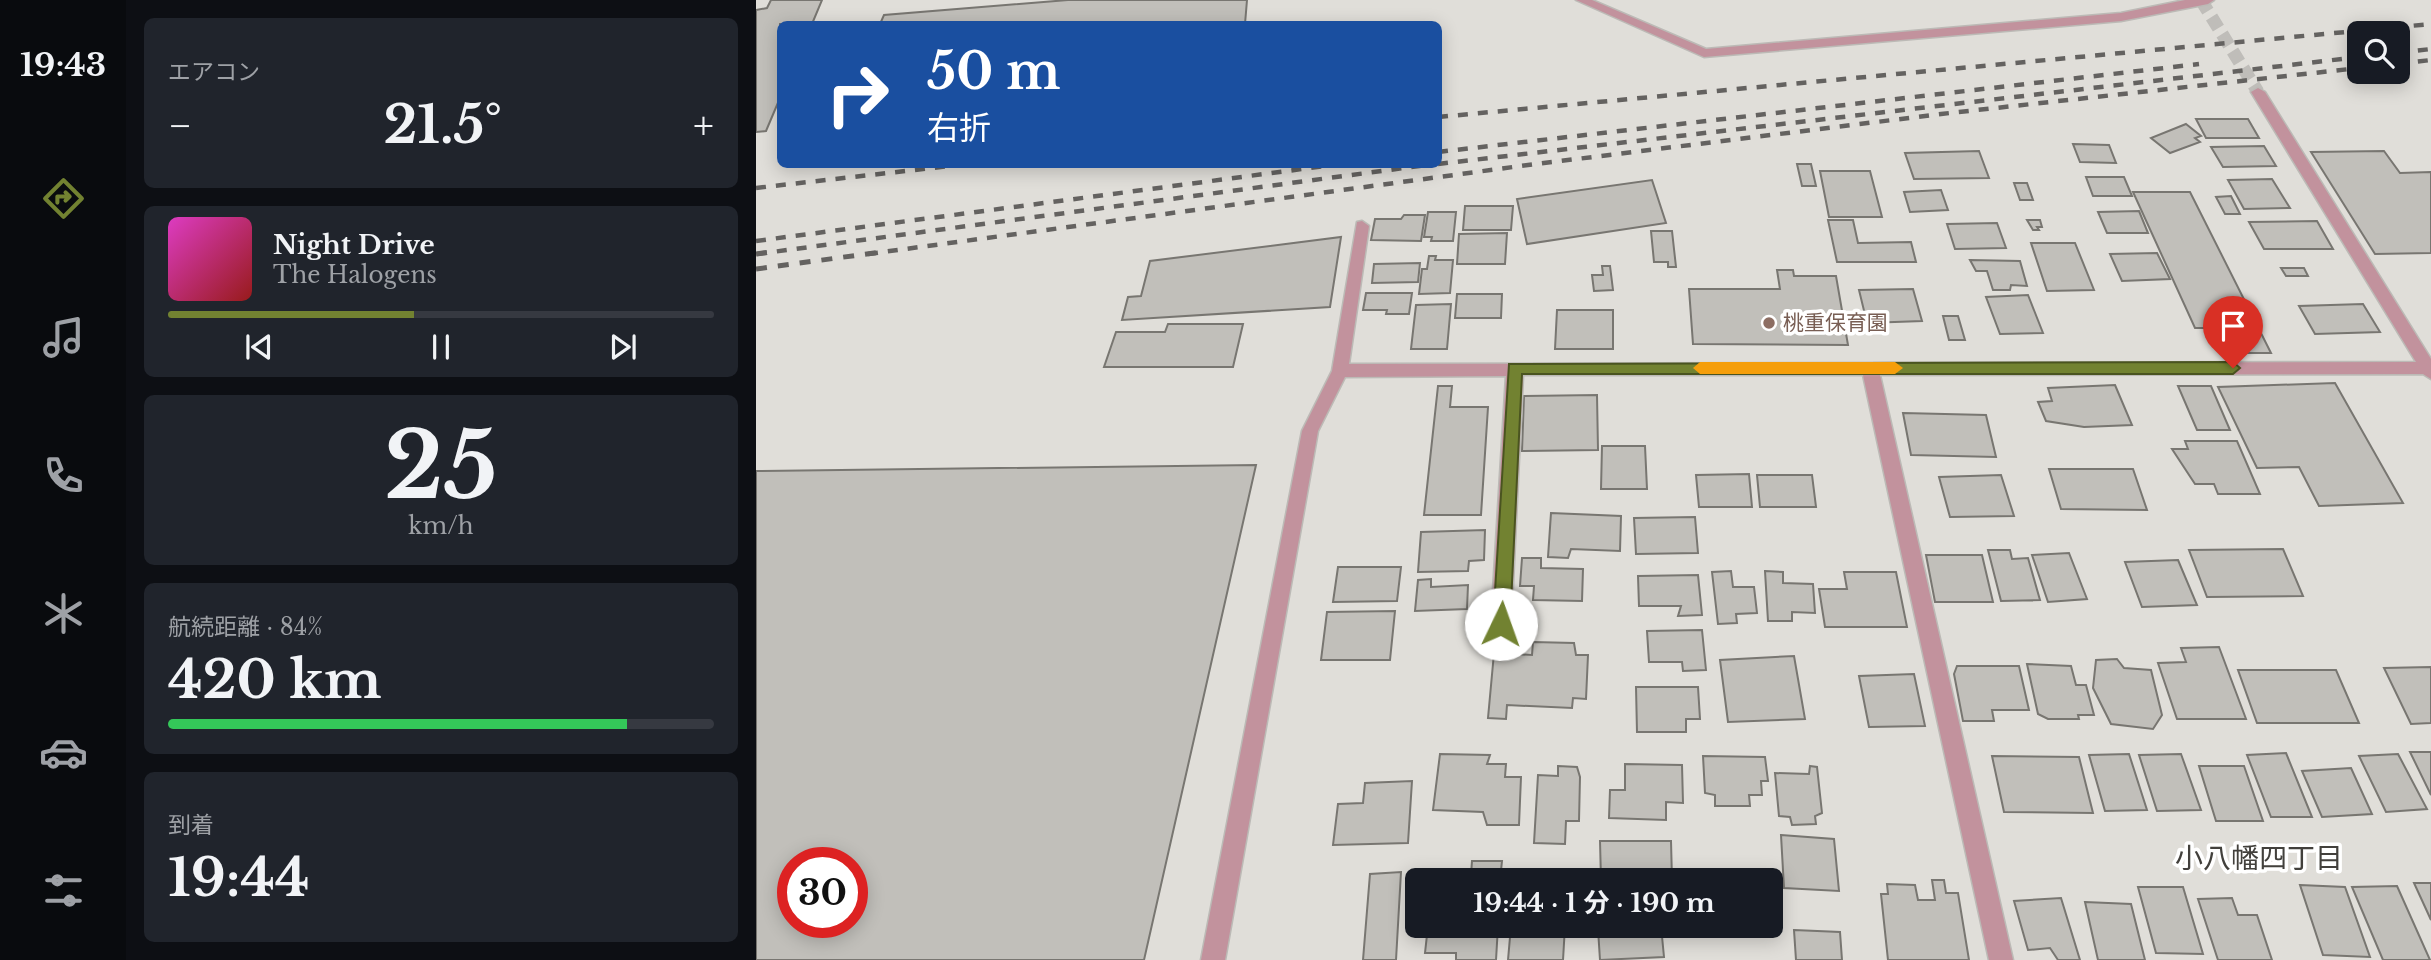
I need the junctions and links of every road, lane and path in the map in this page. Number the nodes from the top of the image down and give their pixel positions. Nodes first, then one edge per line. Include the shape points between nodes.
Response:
1 (1582, 0) edge
2 (2208, 0) edge
3 (2258, 92) tunnel mouth
4 (1362, 226) dead end
5 (1870, 368) junction
6 (1515, 369) junction
7 (2430, 369) edge
8 (1340, 371) junction
9 (1501, 624) dead end
10 (1213, 960) edge
11 (2001, 960) edge

1 - 2 street via 1704,53 2121,17 2179,2
3 - 7 street
4 - 8 street
5 - 6 street
5 - 7 street
5 - 11 street
6 - 8 street
6 - 9 street
8 - 10 street via 1310,431

